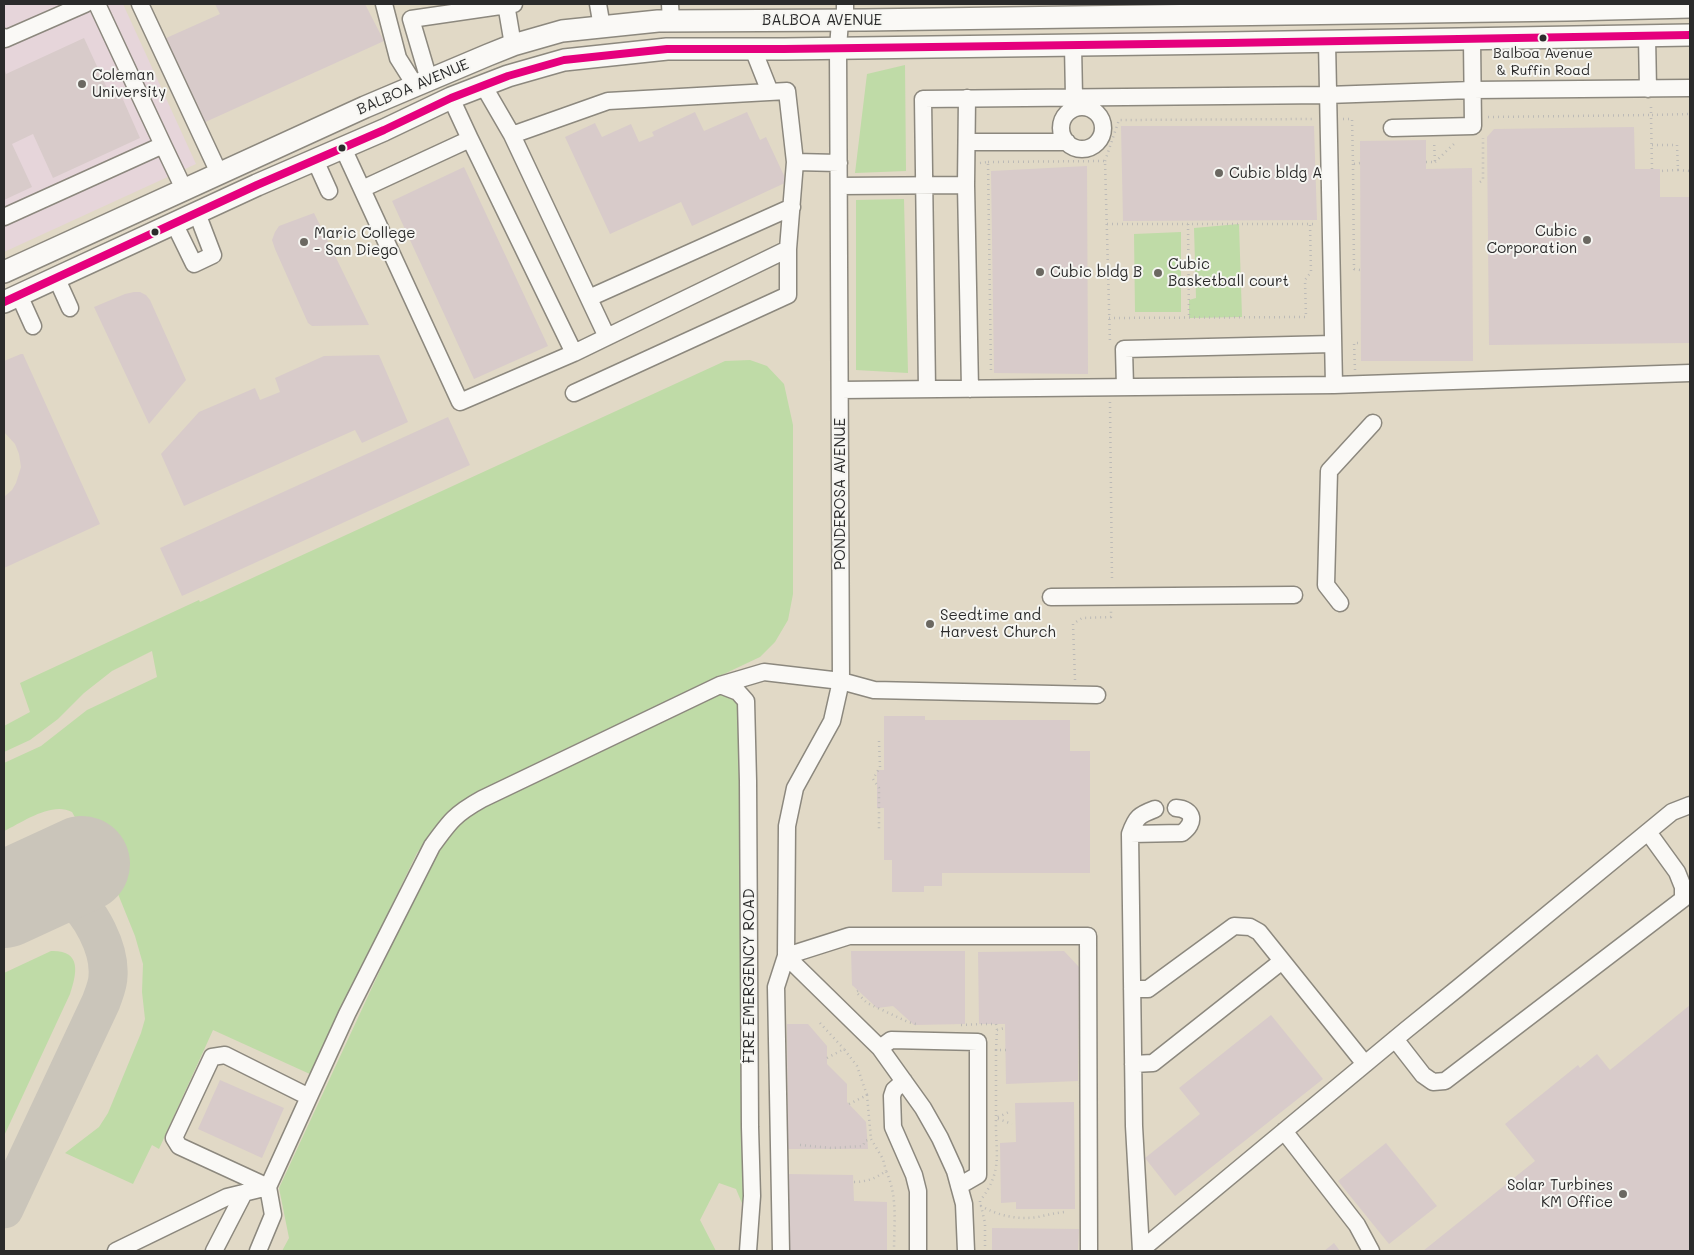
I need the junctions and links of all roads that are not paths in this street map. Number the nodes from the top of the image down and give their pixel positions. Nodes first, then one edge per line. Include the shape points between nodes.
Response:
1 (85, 4) edge
2 (97, 4) edge
3 (140, 4) edge
4 (384, 4) edge
5 (508, 4) edge
6 (598, 4) edge
7 (1666, 6) edge
8 (1690, 7) edge
9 (1500, 8) edge
10 (1285, 9) edge
11 (1331, 9) edge
12 (1120, 10) edge
13 (946, 11) edge
14 (1005, 11) edge
15 (670, 12) edge
16 (843, 15) edge
17 (602, 27) junction
18 (1690, 35) edge
19 (1647, 36) junction
20 (4, 37) edge
21 (1472, 40) junction
22 (1327, 42) junction
23 (513, 45) junction
24 (1073, 45) junction
25 (838, 48) junction
26 (753, 49) junction
27 (422, 83) junction
28 (483, 85) junction
29 (1690, 88) edge
30 (1472, 90) junction
31 (770, 92) junction
32 (1327, 95) junction
33 (1649, 95) junction
34 (451, 98) junction
35 (967, 98) junction
36 (1076, 102) junction
37 (1392, 128) dead end
38 (512, 135) junction
39 (470, 139) junction
40 (967, 142) junction
41 (1067, 142) junction
42 (162, 145) junction
43 (343, 148) junction
44 (315, 160) junction
45 (795, 162) junction
46 (839, 163) junction
47 (202, 181) junction
48 (966, 185) junction
49 (839, 186) junction
50 (924, 186) junction
51 (362, 189) junction
52 (329, 191) dead end
53 (217, 204) junction
54 (792, 207) junction
55 (196, 212) junction
56 (4, 217) edge
57 (174, 223) junction
58 (788, 249) junction
59 (4, 272) edge
60 (56, 277) junction
61 (11, 298) edge
62 (589, 298) junction
63 (70, 308) dead end
64 (33, 326) dead end
65 (607, 337) junction
66 (1333, 344) junction
67 (574, 353) junction
68 (1690, 373) edge
69 (1334, 385) junction
70 (1125, 387) junction
71 (927, 389) junction
72 (970, 389) junction
73 (840, 390) junction
74 (574, 393) dead end
75 (1373, 423) dead end
76 (1294, 596) dead end
77 (1050, 597) dead end
78 (1340, 603) dead end
79 (764, 672) junction
80 (841, 681) junction
81 (720, 685) junction
82 (1097, 696) dead end
83 (746, 701) junction
84 (1690, 805) edge
85 (1176, 808) dead end
86 (1155, 809) dead end
87 (1648, 832) junction
88 (1130, 834) junction
89 (786, 956) junction
90 (1282, 960) junction
91 (1132, 989) junction
92 (1395, 1039) junction
93 (880, 1048) junction
94 (1133, 1064) junction
95 (1365, 1064) junction
96 (904, 1081) junction
97 (309, 1097) junction
98 (1284, 1131) junction
99 (959, 1186) junction
100 (268, 1187) junction
101 (244, 1193) junction
102 (116, 1251) edge
103 (214, 1251) edge
104 (258, 1251) edge
105 (748, 1251) edge
106 (781, 1251) edge
107 (918, 1251) edge
108 (966, 1251) edge
109 (1089, 1251) edge
110 (1140, 1251) edge
111 (1371, 1251) edge

1 - 20 street
2 - 42 street
3 - 47 street
4 - 27 street via 398,58
5 - 23 street
5 - 27 street via 411,19
6 - 17 street
7 - 8 main road, BALBOA AVENUE
7 - 9 main road, BALBOA AVENUE
9 - 11 main road, BALBOA AVENUE
10 - 11 main road, BALBOA AVENUE
10 - 12 main road, BALBOA AVENUE
11 - 22 main road
12 - 14 main road, BALBOA AVENUE
13 - 14 main road, BALBOA AVENUE
13 - 16 main road, BALBOA AVENUE
15 - 16 main road, BALBOA AVENUE
15 - 17 main road, BALBOA AVENUE via 658,20
16 - 25 street, PONDEROSA AVENUE
17 - 23 main road, BALBOA AVENUE via 562,32
18 - 19 main road, BALBOA AVENUE
19 - 21 main road, BALBOA AVENUE
19 - 33 street
21 - 22 main road, BALBOA AVENUE
21 - 30 street
22 - 24 main road, BALBOA AVENUE
22 - 32 street
23 - 27 main road, BALBOA AVENUE
24 - 25 main road, BALBOA AVENUE
24 - 36 street
25 - 26 main road, BALBOA AVENUE
25 - 46 street, PONDEROSA AVENUE
26 - 28 main road, BALBOA AVENUE via 667,49 564,60
26 - 31 street
27 - 47 main road, BALBOA AVENUE
28 - 34 main road, BALBOA AVENUE
28 - 38 street
29 - 33 street
30 - 32 street
30 - 33 street
30 - 37 street via 1472,126
31 - 38 street via 608,101
31 - 45 street via 787,91
32 - 36 street
32 - 66 street
34 - 39 street
34 - 43 main road, BALBOA AVENUE
35 - 36 street
35 - 40 street
35 - 50 street via 923,99
36 - 41 street via 1063,118 1061,132
36 - 41 street via 1098,115 1102,120 1102,134 1089,147 1075,148
38 - 62 street
39 - 51 street
39 - 67 street
40 - 41 street
40 - 48 street
42 - 47 street
42 - 56 street
43 - 44 main road, BALBOA AVENUE
43 - 51 street
44 - 52 street
44 - 53 main road, BALBOA AVENUE
45 - 46 street
45 - 54 street
46 - 49 street, PONDEROSA AVENUE
47 - 53 main road
47 - 59 main road, BALBOA AVENUE
48 - 50 street
48 - 72 street
49 - 50 street
49 - 73 street, PONDEROSA AVENUE
50 - 71 street
51 - 67 street via 460,402
53 - 55 main road, BALBOA AVENUE
54 - 58 street
54 - 62 street
55 - 57 main road, BALBOA AVENUE
55 - 57 street via 213,255 194,264
57 - 60 main road, BALBOA AVENUE
58 - 65 street
58 - 74 street via 788,295
60 - 61 main road, BALBOA AVENUE
60 - 63 street
61 - 64 street
62 - 65 street
65 - 67 street
66 - 69 street
66 - 70 street via 1124,348
68 - 69 street
69 - 70 street
70 - 72 street
71 - 72 street
71 - 73 street
73 - 80 street, PONDEROSA AVENUE
75 - 78 street via 1329,471 1326,585
76 - 77 street
79 - 80 street
79 - 81 street
79 - 83 street, FIRE EMERGENCY ROAD via 755,680
80 - 82 street via 874,690
80 - 89 street, PONDEROSA AVENUE via 832,721 795,788 787,826
81 - 83 street via 738,692
81 - 97 street via 482,798 450,821 432,846
83 - 105 street, FIRE EMERGENCY ROAD via 752,1196
84 - 87 street via 1672,812
85 - 88 street via 1183,808 1191,816 1188,829 1182,833
86 - 88 street via 1134,821
87 - 92 street
87 - 92 street via 1677,872 1683,886 1683,899 1444,1081 1433,1082 1423,1074
88 - 91 street
89 - 93 street
89 - 106 street, PONDEROSA AVENUE via 776,988
89 - 109 street via 849,936 1088,936
90 - 91 street via 1259,932 1250,927 1234,926 1148,989
90 - 94 street via 1153,1063
90 - 95 street
91 - 94 street
92 - 95 street
93 - 96 street
93 - 99 street via 891,1040 978,1042 978,1174
94 - 110 street
95 - 98 street
96 - 99 street via 940,1138
96 - 107 street via 892,1096 893,1127 918,1192
97 - 100 street
97 - 100 street via 225,1055 212,1057 174,1138 180,1146
98 - 110 street
98 - 111 street via 1357,1225
99 - 108 street via 964,1204
100 - 101 street
100 - 104 street via 273,1215
101 - 102 street via 227,1197
101 - 103 street

